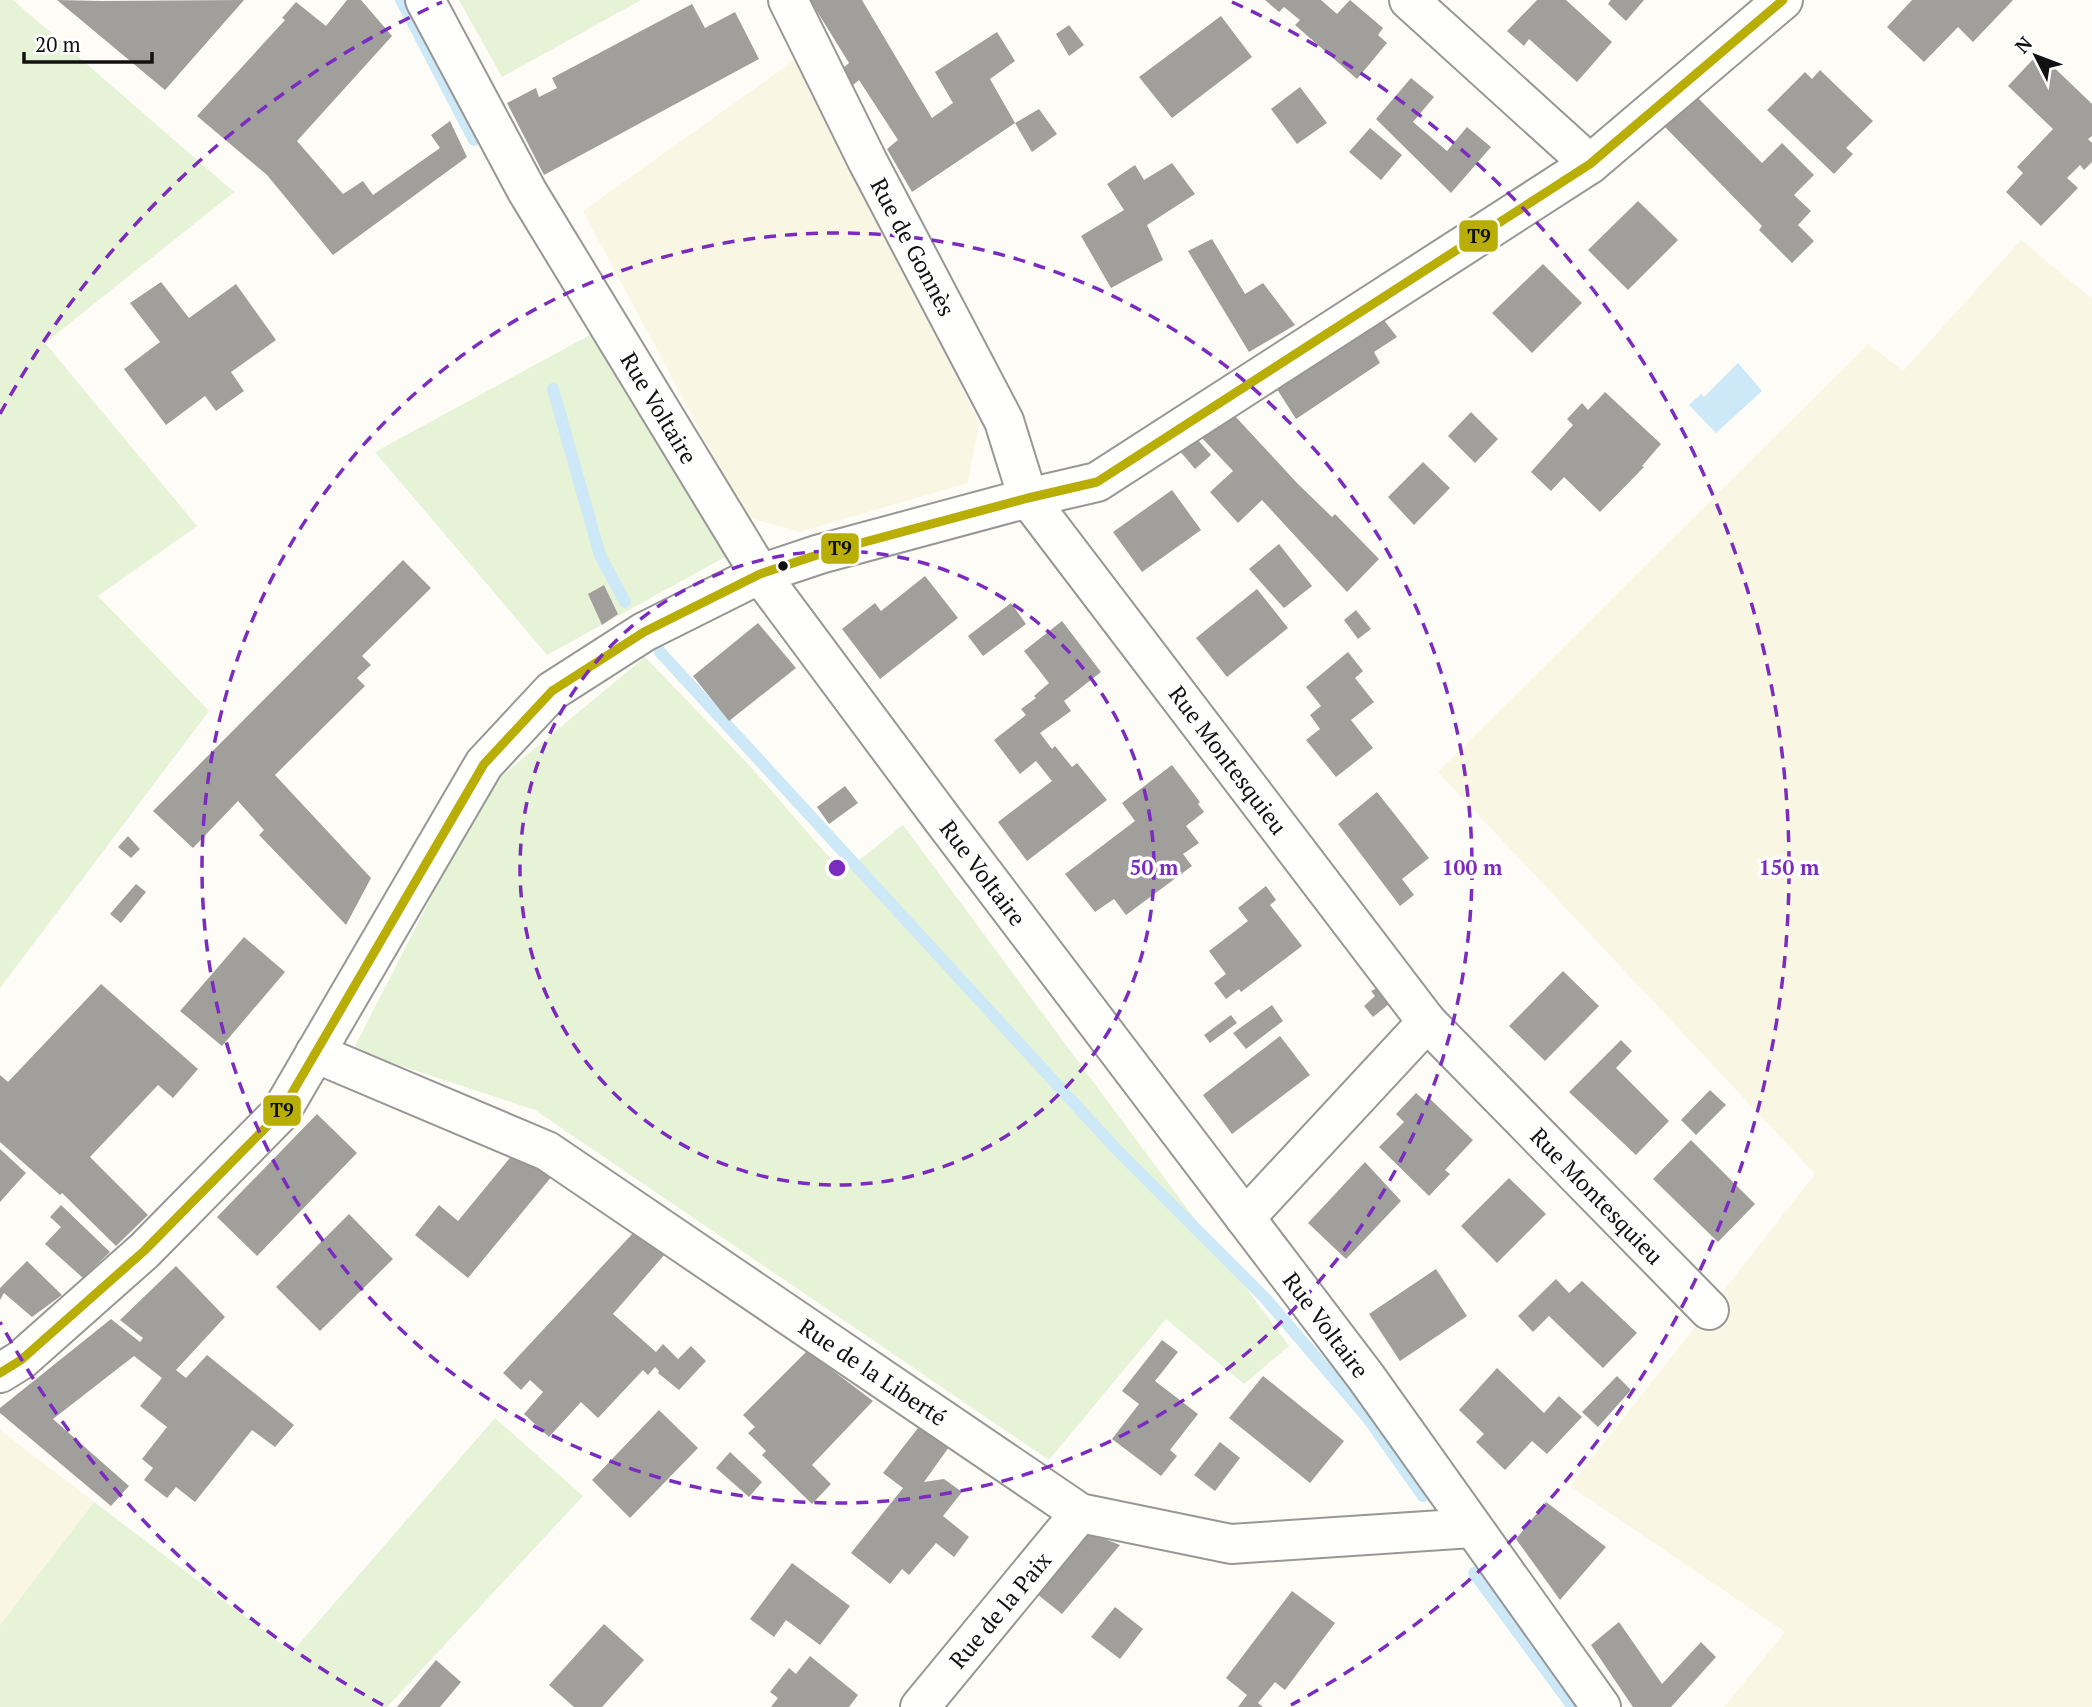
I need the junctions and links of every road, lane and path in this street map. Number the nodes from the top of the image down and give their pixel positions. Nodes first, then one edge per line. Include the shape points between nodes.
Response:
1 (425, 0) edge
2 (788, 0) edge
3 (1409, 0) edge
4 (1783, 0) edge
5 (1590, 164) junction
6 (1028, 498) junction
7 (760, 574) junction
8 (1427, 1022) junction
9 (315, 1053) junction
10 (1245, 1218) junction
11 (1709, 1310) dead end
12 (0, 1373) edge
13 (1080, 1513) junction
14 (1472, 1528) junction
15 (920, 1707) edge
16 (1601, 1707) edge

1 - 7 street, Rue Voltaire via 527,191
2 - 6 street, Rue de Gonnès via 1004,421
3 - 5 street
4 - 5 street
5 - 6 street via 1097,482
6 - 7 street
6 - 8 street, Rue Montesquieu
7 - 9 street via 643,632 552,691 484,764
7 - 10 street, Rue Voltaire
8 - 10 street
8 - 11 street, Rue Montesquieu
9 - 12 street via 281,1112 144,1251 21,1360
9 - 13 street, Rue de la Liberté via 547,1151
10 - 14 street, Rue Voltaire via 1366,1377
13 - 14 street, Rue de la Liberté via 1231,1544
13 - 15 street, Rue de la Paix
14 - 16 street, Rue Voltaire

